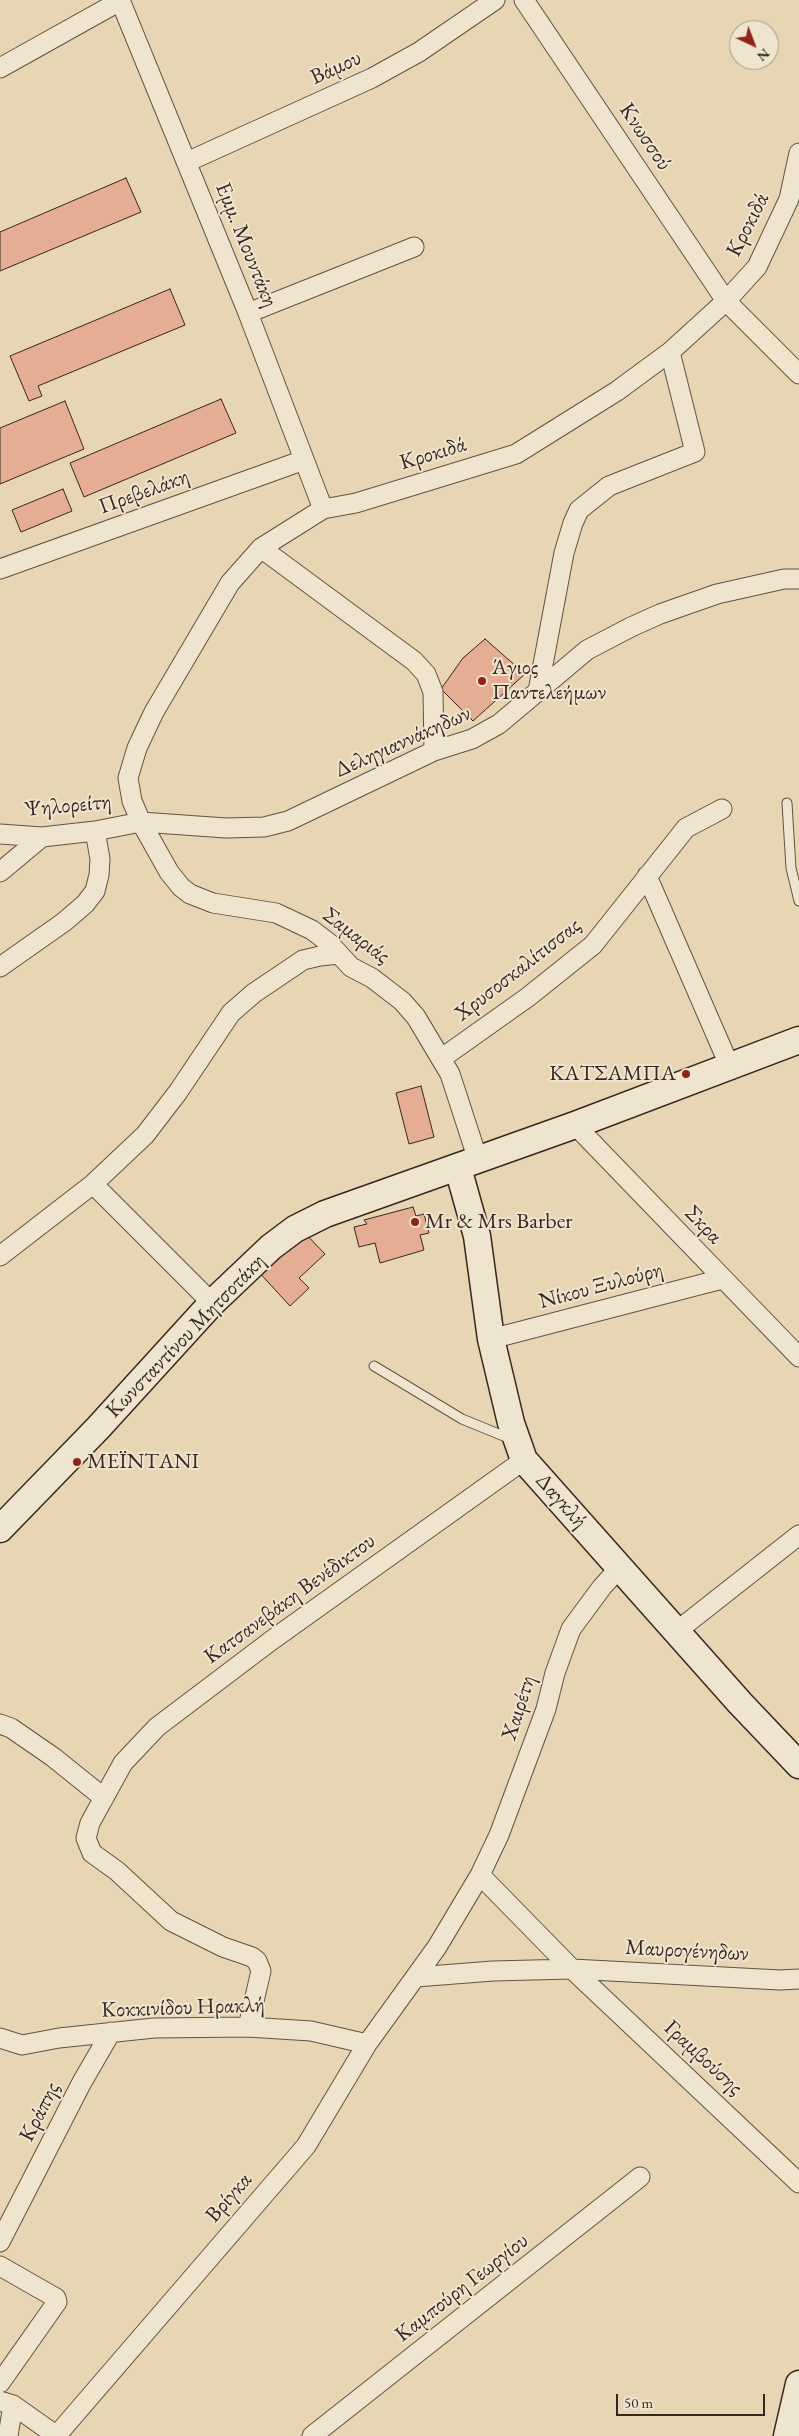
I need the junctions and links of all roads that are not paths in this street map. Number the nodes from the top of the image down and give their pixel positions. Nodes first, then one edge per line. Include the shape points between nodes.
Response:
1 (496, 0) edge
2 (524, 0) edge
3 (120, 1) edge
4 (0, 68) edge
5 (799, 153) edge
6 (187, 162) junction
7 (794, 205) edge
8 (414, 246) dead end
9 (726, 301) junction
10 (248, 313) junction
11 (670, 352) junction
12 (799, 374) edge
13 (304, 460) junction
14 (323, 509) junction
15 (261, 548) junction
16 (0, 569) edge
17 (799, 579) edge
18 (538, 691) junction
19 (434, 751) junction
20 (787, 803) dead end
21 (722, 808) dead end
22 (140, 822) junction
23 (95, 831) junction
24 (0, 834) edge
25 (42, 837) junction
26 (0, 872) edge
27 (647, 876) junction
28 (799, 901) edge
29 (339, 954) junction
30 (0, 967) edge
31 (799, 1040) edge
32 (442, 1058) junction
33 (730, 1067) junction
34 (575, 1125) junction
35 (468, 1164) junction
36 (93, 1184) junction
37 (0, 1256) edge
38 (722, 1279) junction
39 (212, 1303) junction
40 (491, 1339) junction
41 (799, 1357) edge
42 (374, 1366) dead end
43 (521, 1451) junction
44 (4, 1520) edge
45 (797, 1539) edge
46 (621, 1566) junction
47 (677, 1631) junction
48 (0, 1724) edge
49 (799, 1765) edge
50 (104, 1798) junction
51 (480, 1875) junction
52 (572, 1969) junction
53 (416, 1977) junction
54 (799, 1979) edge
55 (248, 2027) junction
56 (111, 2032) junction
57 (0, 2038) edge
58 (367, 2044) junction
59 (640, 2177) dead end
60 (799, 2183) edge
61 (0, 2242) edge
62 (0, 2266) edge
63 (0, 2383) edge
64 (799, 2384) edge
65 (6, 2403) edge
66 (8, 2436) edge
67 (57, 2436) edge
68 (312, 2436) edge
69 (787, 2436) edge

1 - 6 street, Βάμου via 419,52 372,78
2 - 9 street, Κνωσσού
3 - 4 street
3 - 6 street, Εμμ. Μουντάκη
5 - 7 street, Κροκιδά
6 - 10 street, Εμμ. Μουντάκη
7 - 9 street, Κροκιδά via 757,267
8 - 10 street
9 - 11 street, Κροκιδά
9 - 12 street, Κνωσσού
10 - 13 street, Εμμ. Μουντάκη
11 - 14 street, Κροκιδά via 617,391 516,454
11 - 18 street via 695,452 609,486 579,510 564,553
13 - 14 street, Εμμ. Μουντάκη
13 - 16 street, Πρεβελάκη
14 - 15 street, Κροκιδά
15 - 19 street via 414,661 426,674 433,692
15 - 22 street, Κροκιδά via 230,583 154,712 137,748 128,778
17 - 18 street, Δεληγιαννάκηδων via 752,585 660,614 587,650
18 - 19 street, Δεληγιαννάκηδων via 499,724 472,739
19 - 22 street, Δεληγιαννάκηδων via 288,821 264,827 226,828
20 - 28 lane via 791,868
21 - 27 street, Χρυσοσκαλίτισσας via 686,828
22 - 23 street, Ψηλορείτη
22 - 29 street, Σαμαριάς via 169,872 190,894 213,903 276,913 312,930
23 - 25 street, Ψηλορείτη
23 - 30 street via 100,859 95,891 64,922
24 - 25 street, Ψηλορείτη
25 - 26 street
27 - 32 street, Χρυσοσκαλίτισσας via 593,945 528,997
27 - 33 street
29 - 32 street, Σαμαριάς via 351,967 402,1001
29 - 36 street via 303,960 231,1013 145,1135
31 - 33 main road, Κωνσταντίνου Μητσοτάκη
32 - 35 street, Σαμαριάς via 450,1074
33 - 34 main road, Κωνσταντίνου Μητσοτάκη
34 - 35 main road, Κωνσταντίνου Μητσοτάκη
34 - 38 street, Σκρα
35 - 39 main road, Κωνσταντίνου Μητσοτάκη via 325,1214 295,1229 271,1247
35 - 40 main road, Δαγκλή
36 - 37 street
36 - 39 street
38 - 40 street, Νίκου Ξυλούρη
38 - 41 street, Σκρα
39 - 44 main road, Κωνσταντίνου Μητσοτάκη via 98,1428
40 - 43 main road, Δαγκλή
42 - 43 lane via 462,1419 492,1430
43 - 46 main road, Δαγκλή
43 - 50 street, Κατσανεβάκη Βενέδικτου via 157,1727 123,1763
45 - 47 street
46 - 47 main road, Δαγκλή
46 - 51 street, Χαιρέτη via 571,1629 500,1835
47 - 49 main road, Δαγκλή
48 - 50 street via 53,1757
50 - 55 street, Κατσανεβάκη Βενέδικτου via 90,1823 86,1838 92,1853 117,1871 171,1921 223,1947 252,1957 260,1966
51 - 52 street, Γραμβούσης
51 - 53 street, Χαιρέτη
52 - 53 street, Μαυρογένηδων
52 - 54 street, Μαυρογένηδων
52 - 60 street, Γραμβούσης
53 - 58 street, Βρίγκα
55 - 56 street, Κοκκινίδου Ηρακλή
55 - 58 street, Κοκκινίδου Ηρακλή via 311,2031
56 - 57 street, Κοκκινίδου Ηρακλή via 22,2045
56 - 61 street, Κράπης
58 - 67 street, Βρίγκα via 306,2146
59 - 68 street, Καμπούρη Γεωργίου
62 - 63 street via 56,2298 57,2302
64 - 69 main road
65 - 66 street
65 - 67 street

